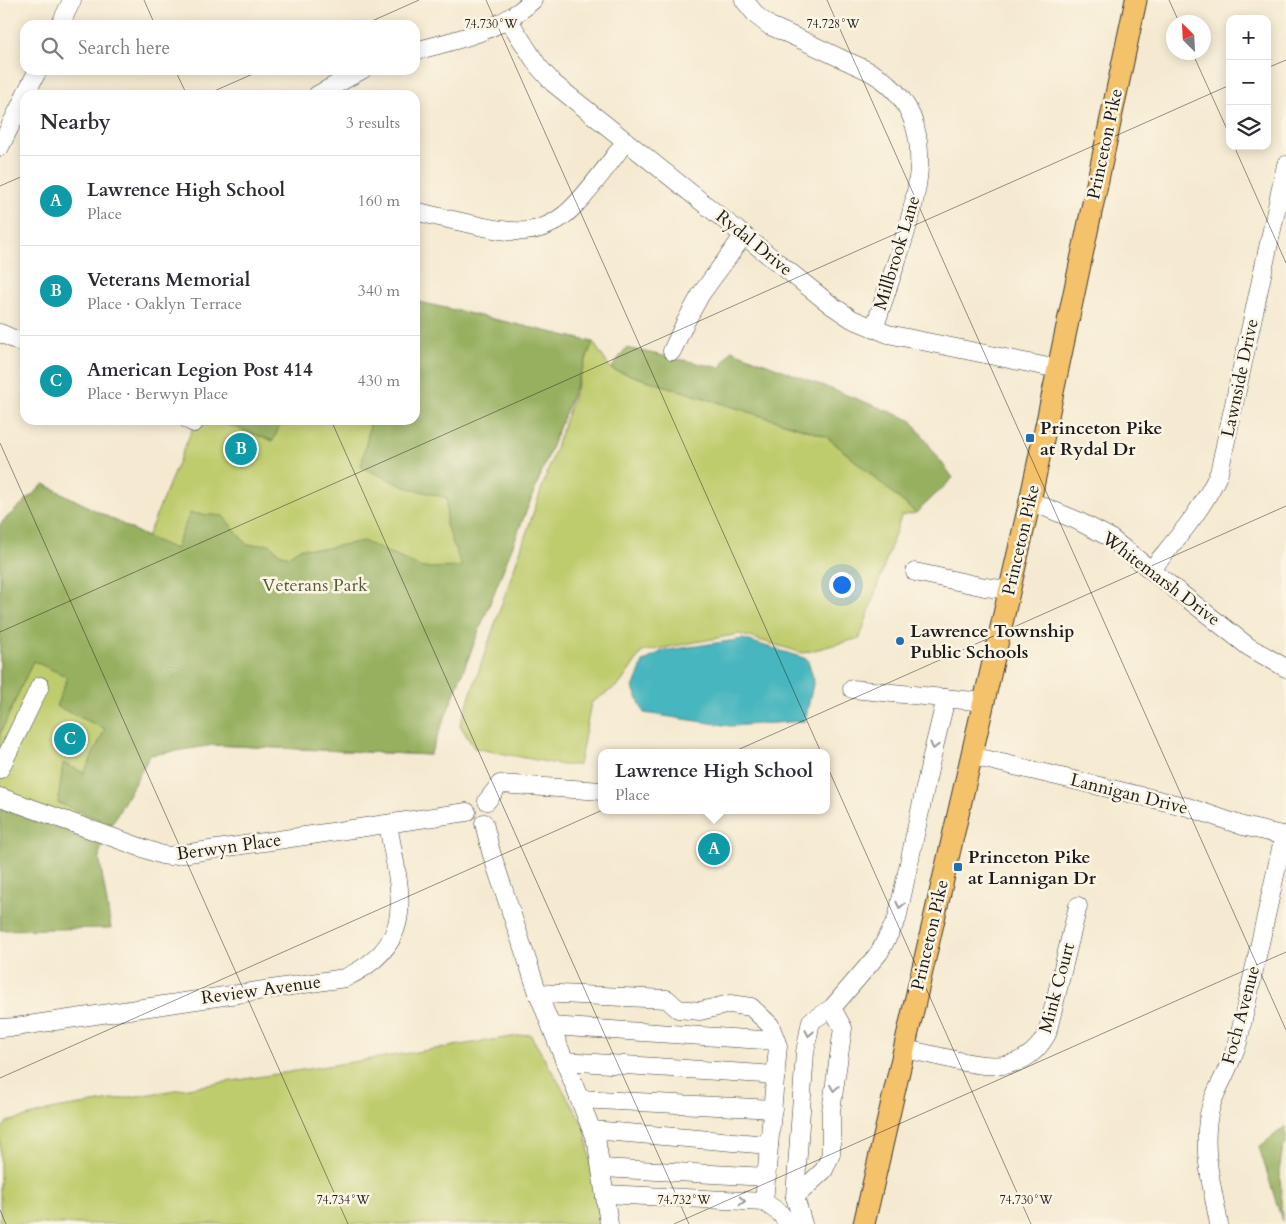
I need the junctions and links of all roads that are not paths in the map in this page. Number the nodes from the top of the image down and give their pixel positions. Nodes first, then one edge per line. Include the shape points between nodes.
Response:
1 (72, 0) edge
2 (533, 0) edge
3 (744, 0) edge
4 (1136, 0) edge
5 (508, 19) junction
6 (62, 20) edge
7 (420, 49) edge
8 (35, 75) edge
9 (353, 75) edge
10 (28, 90) edge
11 (326, 90) edge
12 (20, 105) edge
13 (626, 141) junction
14 (0, 147) edge
15 (1286, 165) edge
16 (420, 213) edge
17 (744, 235) junction
18 (874, 329) junction
19 (0, 333) edge
20 (20, 342) edge
21 (672, 351) dead end
22 (1058, 369) junction
23 (1030, 501) junction
24 (1151, 570) junction
25 (915, 572) dead end
26 (1010, 590) junction
27 (1286, 668) edge
28 (40, 686) dead end
29 (852, 689) dead end
30 (946, 698) junction
31 (984, 702) junction
32 (972, 756) junction
33 (0, 769) edge
34 (598, 791) edge
35 (0, 796) edge
36 (487, 801) junction
37 (460, 813) junction
38 (484, 823) junction
39 (388, 824) junction
40 (1285, 835) edge
41 (1078, 906) dead end
42 (538, 993) junction
43 (832, 1008) junction
44 (551, 1026) junction
45 (0, 1028) edge
46 (776, 1041) junction
47 (904, 1049) junction
48 (564, 1061) junction
49 (776, 1075) junction
50 (579, 1099) junction
51 (773, 1109) junction
52 (592, 1130) junction
53 (770, 1145) junction
54 (602, 1168) junction
55 (766, 1190) junction
56 (606, 1194) junction
57 (795, 1197) junction
58 (609, 1224) edge
59 (788, 1224) edge
60 (803, 1224) edge
61 (864, 1224) edge
62 (1219, 1224) edge

1 - 6 street
2 - 5 street
3 - 18 street, Millbrook Lane via 770,26 878,76 900,96 910,111 919,145 916,194
4 - 22 main road, Princeton Pike
5 - 7 street via 463,39
5 - 13 street, Rydal Drive via 553,83
8 - 10 street
9 - 11 street
12 - 14 street
13 - 16 street via 577,204 558,220 536,229 502,232
13 - 17 street, Rydal Drive
15 - 24 street, Lawnside Drive via 1219,472 1201,508
17 - 18 street, Rydal Drive via 831,305
17 - 21 street via 701,294
18 - 22 street, Rydal Drive
19 - 20 street
22 - 23 main road, Princeton Pike
23 - 24 street, Whitemarsh Drive via 1100,532
23 - 26 main road, Princeton Pike
24 - 27 street, Whitemarsh Drive via 1249,647
25 - 26 street
26 - 31 main road, Princeton Pike
28 - 33 street
29 - 30 street
30 - 31 street
30 -> 43 street via 897,919 879,953
31 - 32 main road, Princeton Pike
32 - 40 street, Lannigan Drive via 1188,807 1243,826
32 - 47 main road, Princeton Pike
34 - 36 street via 500,784
35 - 39 street, Berwyn Place via 170,856
36 - 37 street via 472,801
36 - 38 street via 492,811
37 - 38 street via 472,822
37 - 39 street, Berwyn Place
38 - 42 street
39 - 45 street, Review Avenue via 400,894 398,923 384,951 373,962 345,978
40 - 62 street, Foch Avenue via 1238,1042 1207,1122 1207,1156
41 - 47 street, Mink Court via 1047,1034 1031,1054 1019,1061 994,1066
42 - 44 street
42 - 46 street via 667,999 678,1009 700,1011 730,1004 751,1007 770,1025
43 -> 57 street via 811,1021 805,1052
43 -> 57 street via 843,1028 831,1111 831,1154 824,1170
44 - 46 street
44 - 48 street
46 - 49 street
47 - 61 main road, Princeton Pike
48 - 49 street
48 - 50 street
49 - 51 street
50 - 51 street
50 - 52 street
51 - 53 street
52 - 53 street
52 - 54 street
53 - 55 street
54 - 55 street
54 - 56 street
56 -> 55 street
55 - 57 street
55 - 59 street
56 - 58 street
57 - 60 street

